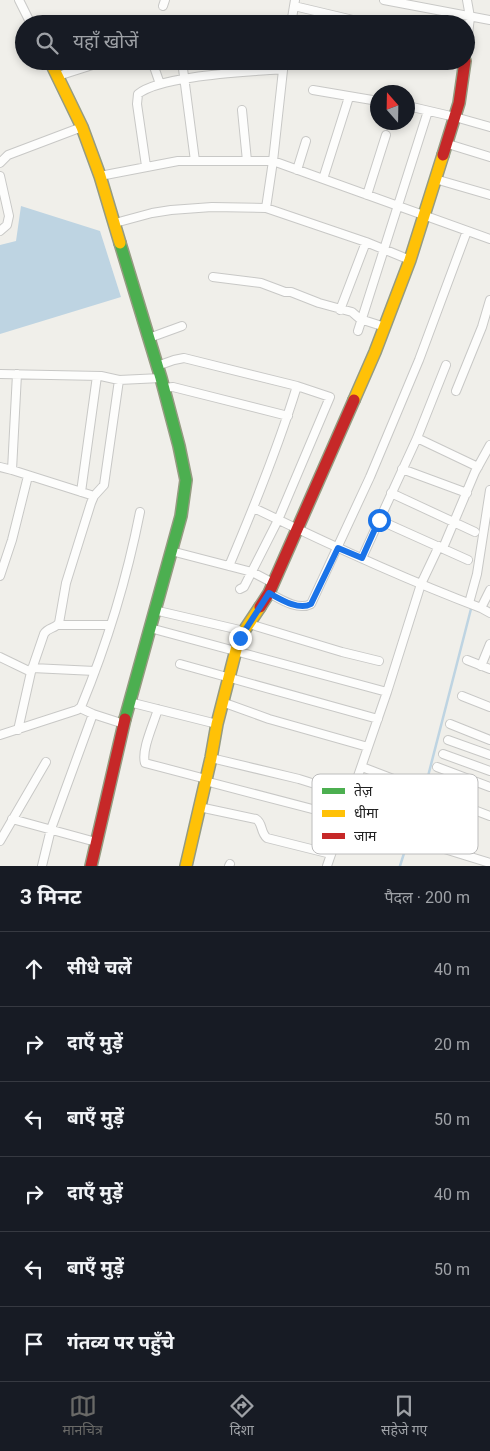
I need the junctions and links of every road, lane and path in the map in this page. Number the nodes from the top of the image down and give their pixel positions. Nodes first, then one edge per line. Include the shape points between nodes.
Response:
1 (19, 0) edge
2 (384, 0) edge
3 (434, 0) edge
4 (467, 0) edge
5 (295, 3) edge
6 (436, 10) junction
7 (26, 15) edge
8 (338, 15) edge
9 (460, 15) edge
10 (470, 15) edge
11 (475, 18) edge
12 (490, 20) edge
13 (55, 70) edge
14 (77, 70) edge
15 (155, 70) edge
16 (183, 70) edge
17 (248, 70) edge
18 (283, 70) edge
19 (464, 70) edge
20 (58, 76) junction
21 (184, 79) junction
22 (160, 84) junction
23 (313, 90) dead end
24 (349, 97) junction
25 (370, 100) edge
26 (415, 108) edge
27 (242, 110) dead end
28 (428, 111) junction
29 (455, 117) junction
30 (82, 127) junction
31 (490, 127) edge
32 (386, 135) dead end
33 (306, 141) dead end
34 (448, 144) junction
35 (490, 157) edge
36 (195, 161) junction
37 (247, 161) junction
38 (273, 161) junction
39 (0, 164) edge
40 (146, 166) junction
41 (297, 170) junction
42 (0, 176) edge
43 (100, 176) junction
44 (323, 179) junction
45 (435, 179) junction
46 (367, 195) junction
47 (490, 195) edge
48 (398, 207) junction
49 (266, 208) junction
50 (424, 216) junction
51 (115, 223) junction
52 (0, 231) edge
53 (467, 231) junction
54 (490, 239) edge
55 (366, 242) junction
56 (384, 250) junction
57 (410, 260) junction
58 (214, 277) dead end
59 (490, 300) edge
60 (340, 310) junction
61 (360, 319) junction
62 (182, 326) dead end
63 (385, 327) junction
64 (358, 331) dead end
65 (149, 338) junction
66 (446, 365) dead end
67 (157, 366) junction
68 (0, 374) edge
69 (17, 374) junction
70 (96, 376) junction
71 (119, 380) junction
72 (162, 383) junction
73 (297, 386) junction
74 (456, 391) dead end
75 (288, 416) junction
76 (417, 438) junction
77 (490, 444) edge
78 (0, 467) edge
79 (478, 467) junction
80 (402, 469) junction
81 (12, 470) junction
82 (28, 476) junction
83 (490, 490) edge
84 (81, 492) junction
85 (391, 493) junction
86 (466, 493) junction
87 (94, 496) junction
88 (254, 508) junction
89 (140, 512) dead end
90 (278, 520) junction
91 (379, 520) junction
92 (455, 522) junction
93 (296, 529) junction
94 (475, 532) dead end
95 (441, 547) junction
96 (338, 548) junction
97 (171, 551) junction
98 (362, 558) junction
99 (468, 560) dead end
100 (229, 566) junction
101 (252, 572) junction
102 (0, 576) edge
103 (421, 584) junction
104 (271, 588) junction
105 (240, 589) dead end
106 (490, 590) edge
107 (474, 605) junction
108 (154, 610) junction
109 (490, 613) edge
110 (58, 625) junction
111 (110, 625) junction
112 (150, 628) junction
113 (246, 628) junction
114 (490, 644) edge
115 (236, 651) junction
116 (0, 657) edge
117 (467, 660) dead end
118 (379, 661) dead end
119 (180, 664) dead end
120 (481, 666) junction
121 (490, 669) edge
122 (32, 670) junction
123 (95, 671) junction
124 (230, 679) junction
125 (387, 692) junction
126 (462, 696) dead end
127 (129, 702) junction
128 (222, 702) junction
129 (80, 708) junction
130 (490, 708) edge
131 (158, 709) junction
132 (93, 714) junction
133 (378, 719) junction
134 (124, 724) junction
135 (217, 724) junction
136 (450, 724) dead end
137 (18, 730) junction
138 (0, 735) edge
139 (448, 740) dead end
140 (490, 740) edge
141 (368, 747) junction
142 (444, 754) dead end
143 (490, 755) edge
144 (211, 758) junction
145 (46, 762) dead end
146 (362, 766) junction
147 (437, 767) dead end
148 (490, 771) edge
149 (359, 774) edge
150 (384, 774) edge
151 (456, 774) edge
152 (206, 780) junction
153 (478, 782) edge
154 (312, 783) edge
155 (490, 787) edge
156 (199, 807) junction
157 (312, 809) edge
158 (478, 811) edge
159 (490, 816) edge
160 (12, 820) junction
161 (51, 829) junction
162 (0, 841) edge
163 (96, 842) junction
164 (312, 849) edge
165 (331, 854) edge
166 (459, 854) edge
167 (490, 863) edge
168 (42, 866) edge
169 (91, 866) edge
170 (186, 866) edge
171 (327, 866) edge

1 - 7 street
2 - 6 street
3 - 6 street
4 - 10 street
5 - 8 street
6 - 9 street
11 - 12 street
13 - 20 street
14 - 20 street
15 - 22 street
16 - 21 street
17 - 21 street
18 - 38 street
19 - 29 street
20 - 30 street
21 - 22 street
21 - 36 street
22 - 40 street via 141,91 137,98
23 - 24 street
24 - 25 street
24 - 44 street
26 - 28 street
27 - 37 street
28 - 29 street
28 - 48 street
29 - 31 street
29 - 34 street
30 - 39 street via 8,155
30 - 43 street
32 - 46 street
33 - 41 street
34 - 35 street
34 - 45 street
36 - 37 street
36 - 40 street
37 - 38 street
38 - 41 street
38 - 49 street
40 - 43 street
41 - 44 street
42 - 52 street via 9,216 8,225
43 - 51 street
44 - 46 street
45 - 47 street
45 - 50 street
46 - 48 street
48 - 50 street
48 - 56 street
49 - 51 street via 170,210
49 - 55 street
50 - 53 street
50 - 57 street
51 - 65 street
53 - 54 street
53 - 96 street via 419,360
55 - 56 street
55 - 60 street
56 - 57 street
56 - 61 street
57 - 63 street
58 - 60 street via 261,283
59 - 74 street
60 - 61 street via 352,312
61 - 63 street
61 - 64 street
62 - 65 street
63 - 93 street
65 - 67 street
66 - 76 street
67 - 72 street
67 - 73 street via 184,358
68 - 69 street
69 - 70 street
69 - 81 street
70 - 71 street
70 - 84 street
71 - 72 street
71 - 87 street via 106,478 103,488
72 - 75 street
72 - 97 street via 186,484
73 - 75 street
73 - 90 street via 330,396
75 - 88 street
76 - 79 street
76 - 80 street
77 - 79 street
78 - 81 street
79 - 86 street
80 - 85 street
80 - 86 street
81 - 82 street
82 - 84 street
82 - 102 street
83 - 107 street
84 - 87 street
85 - 91 street
85 - 92 street
86 - 92 street
87 - 110 street via 66,583
88 - 90 street
88 - 100 street
89 - 111 street
90 - 93 street
90 - 101 street
91 - 95 street
91 - 98 street
92 - 94 street
92 - 95 street
93 - 96 street
93 - 104 street
95 - 99 street
95 - 103 street
96 - 98 street
96 - 104 street via 311,604 300,606 284,601
97 - 100 street
97 - 108 street
98 - 103 street
100 - 101 street
101 - 104 street
101 - 105 street
103 - 107 street
103 - 125 street
104 - 113 street
106 - 107 street
107 - 109 street
108 - 112 street
108 - 113 street
110 - 111 street
110 - 122 street via 46,630
111 - 123 street
112 - 115 street
112 - 127 street
113 - 115 street
113 - 118 street
114 - 120 street
115 - 124 street
115 - 125 street
116 - 122 street
117 - 120 street
119 - 124 street
120 - 121 street
122 - 123 street
122 - 137 street
123 - 129 street
124 - 128 street
124 - 133 street
125 - 133 street
126 - 130 street
127 - 131 street
127 - 134 street
128 - 135 street
128 - 141 street
129 - 132 street
129 - 137 street
131 - 135 street
131 - 152 street via 146,746 145,763
132 - 134 street
132 - 161 street
133 - 141 street
134 - 163 street
135 - 144 street
136 - 140 street
137 - 138 street
139 - 143 street
141 - 146 street
142 - 148 street
144 - 152 street
144 - 154 street
145 - 160 street
146 - 149 street
146 - 150 street
147 - 151 street
152 - 156 street
152 - 157 street
153 - 155 street
156 - 164 street via 256,819 268,838
156 - 170 street
158 - 159 street
160 - 161 street
160 - 162 street
161 - 163 street
161 - 168 street
163 - 169 street
165 - 171 street
166 - 167 street

